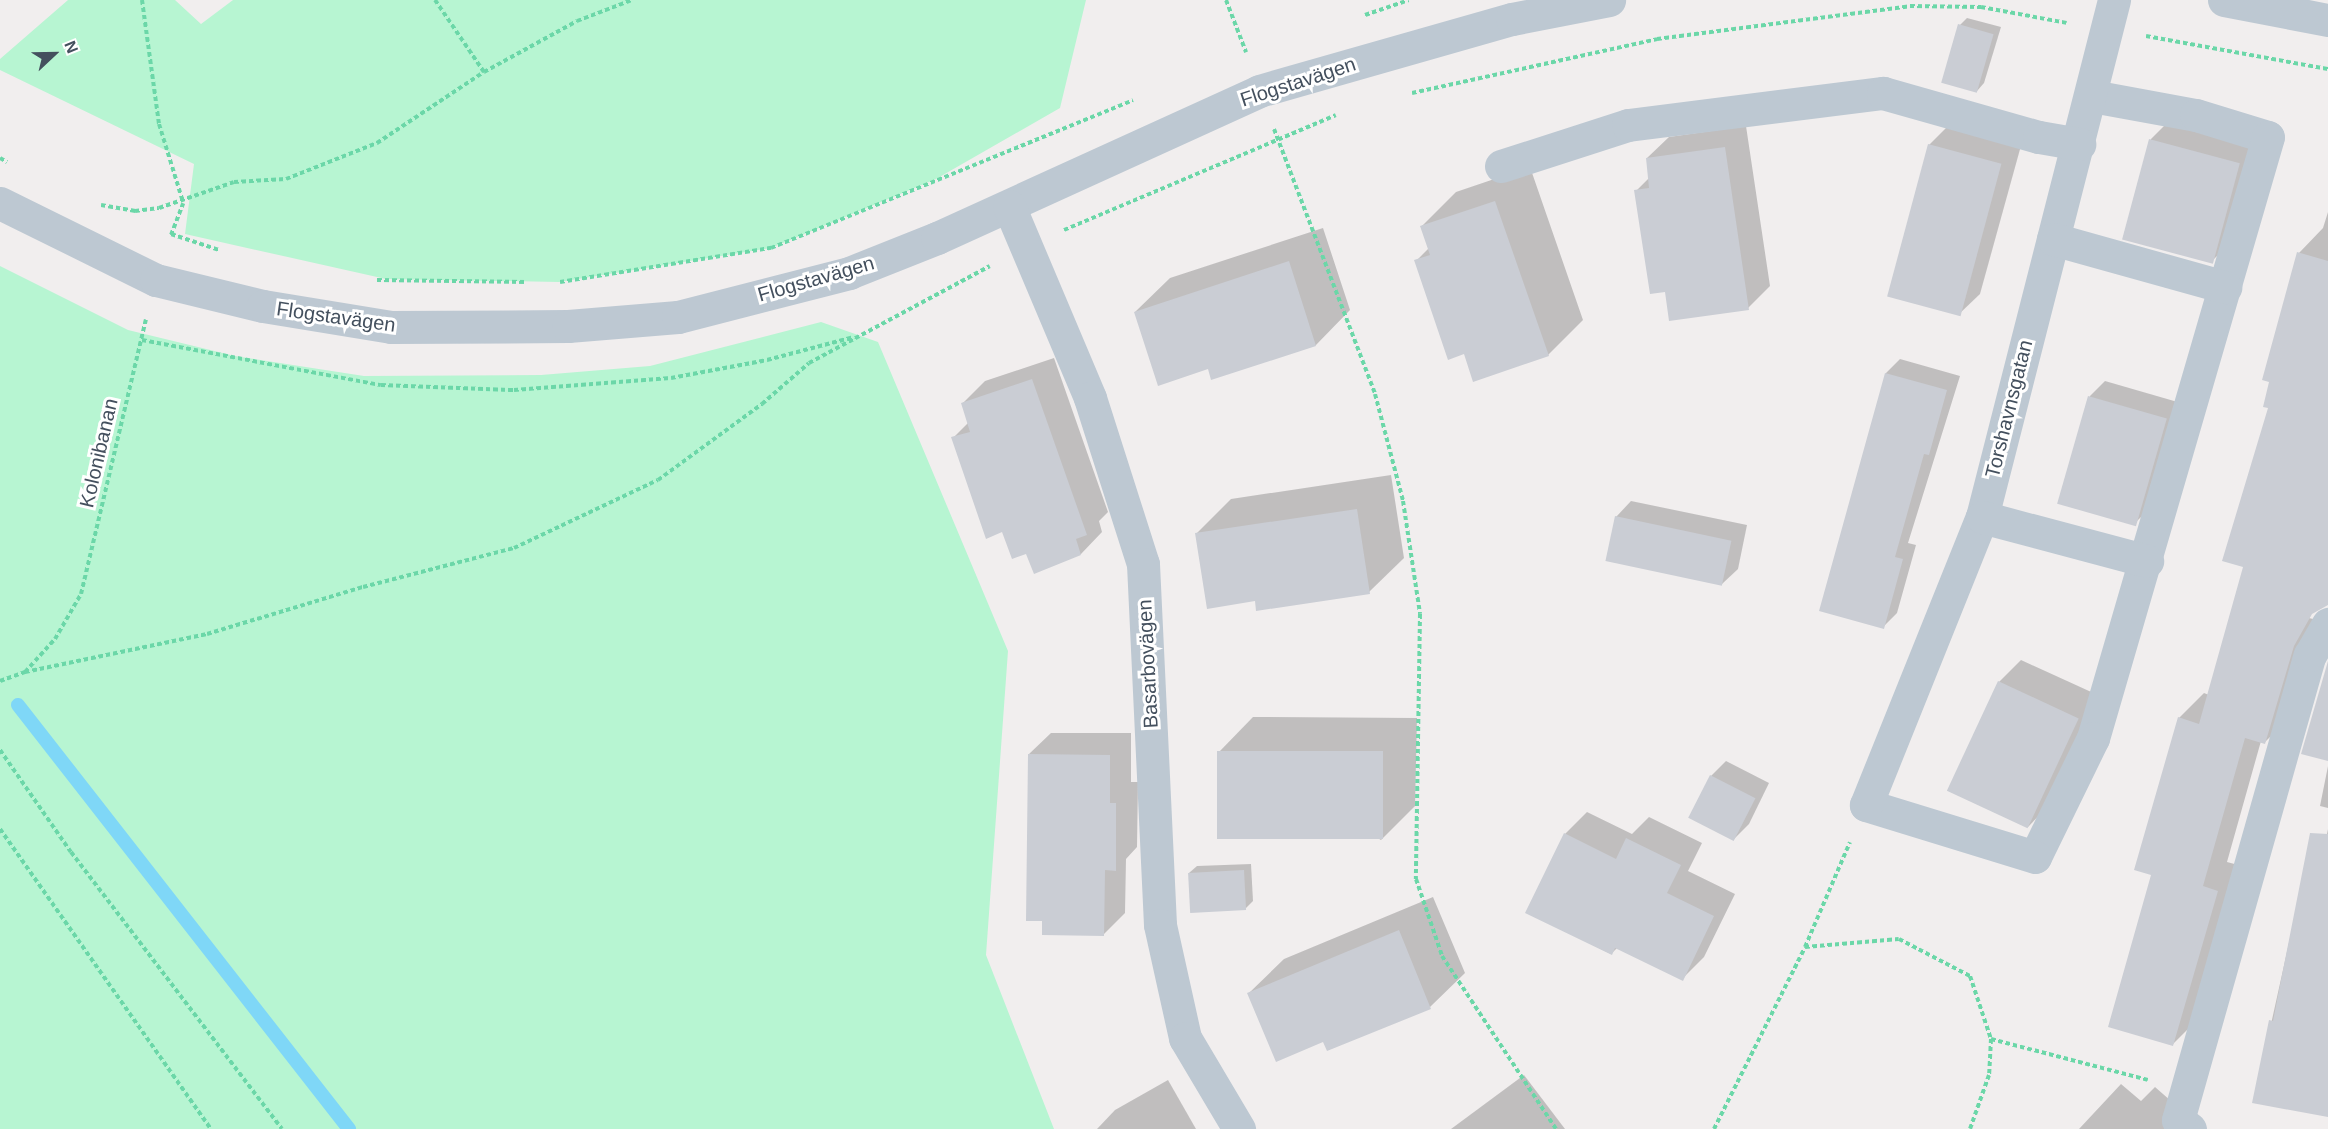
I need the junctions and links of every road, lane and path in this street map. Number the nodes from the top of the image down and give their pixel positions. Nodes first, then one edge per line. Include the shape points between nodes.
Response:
1 (142, 0) edge
2 (435, 0) edge
3 (632, 0) edge
4 (1226, 0) edge
5 (1609, 0) edge
6 (2224, 0) edge
7 (2109, 15) edge
8 (2328, 20) edge
9 (1236, 59) dead end
10 (2328, 69) edge
11 (484, 72) junction
12 (1259, 91) junction
13 (1405, 95) dead end
14 (2092, 96) junction
15 (1136, 99) dead end
16 (1340, 113) dead end
17 (1277, 137) junction
18 (2079, 144) junction
19 (0, 158) edge
20 (1501, 166) dead end
21 (18, 168) dead end
22 (183, 202) junction
23 (0, 203) edge
24 (93, 203) dead end
25 (1009, 206) junction
26 (171, 234) junction
27 (2053, 239) junction
28 (1026, 247) junction
29 (226, 253) dead end
30 (156, 280) junction
31 (373, 280) dead end
32 (536, 282) dead end
33 (548, 282) dead end
34 (2225, 287) junction
35 (860, 335) junction
36 (142, 340) junction
37 (1982, 517) junction
38 (2147, 561) junction
39 (2328, 624) edge
40 (25, 672) junction
41 (0, 681) edge
42 (0, 750) edge
43 (1866, 805) junction
44 (0, 830) edge
45 (1805, 947) junction
46 (1991, 1039) junction
47 (2187, 1090) junction
48 (211, 1129) edge
49 (282, 1129) edge
50 (1239, 1129) edge
51 (1556, 1129) edge
52 (1714, 1129) edge
53 (1970, 1129) edge
54 (2190, 1129) edge

1 - 22 path via 159,124
2 - 11 path
3 - 11 path via 577,21
4 - 9 path via 1246,55
5 - 12 street, Flogstavägen via 1512,19
6 - 8 street
7 - 10 path
7 - 13 path via 1910,6 1657,39
7 - 14 street, Torshavnsgatan
11 - 22 path via 377,143 286,179 234,182
12 - 17 path
12 - 25 street, Flogstavägen
14 - 18 street, Torshavnsgatan
14 - 34 street via 2196,116 2268,137
15 - 33 path via 771,248
16 - 17 path
17 - 28 path
17 - 51 path via 1375,394 1403,501 1420,614 1416,879 1442,956
18 - 20 street via 2039,137 1883,93 1628,125
18 - 27 street, Torshavnsgatan
19 - 21 path
22 - 24 path via 135,211
22 - 26 path, Kolonibanan
23 - 30 street, Flogstavägen
25 - 28 street, Basarbovägen
25 - 30 street, Flogstavägen via 849,273 667,318 568,326 392,327 262,306
26 - 29 path
26 - 30 path, Kolonibanan
27 - 34 street
27 - 37 street, Torshavnsgatan
28 - 35 path
28 - 50 street, Basarbovägen via 1090,398 1143,564 1160,925 1185,1038
30 - 36 path, Kolonibanan
31 - 32 path
34 - 38 street
35 - 36 path via 766,360 670,378 514,390 381,385
35 - 40 path via 809,363 762,404 658,480 514,548 363,587 207,634
36 - 40 path, Kolonibanan via 81,594 55,639
37 - 38 street
37 - 43 street, Torshavnsgatan
38 - 43 street via 2093,738 2035,857
39 - 47 street via 2310,656
40 - 41 path, Kolonibanan
42 - 49 path via 78,861
43 - 45 path
44 - 48 path
45 - 46 path via 1899,939 1970,976
45 - 52 path
46 - 47 path
46 - 53 path via 1989,1075
47 - 54 street via 2178,1120

